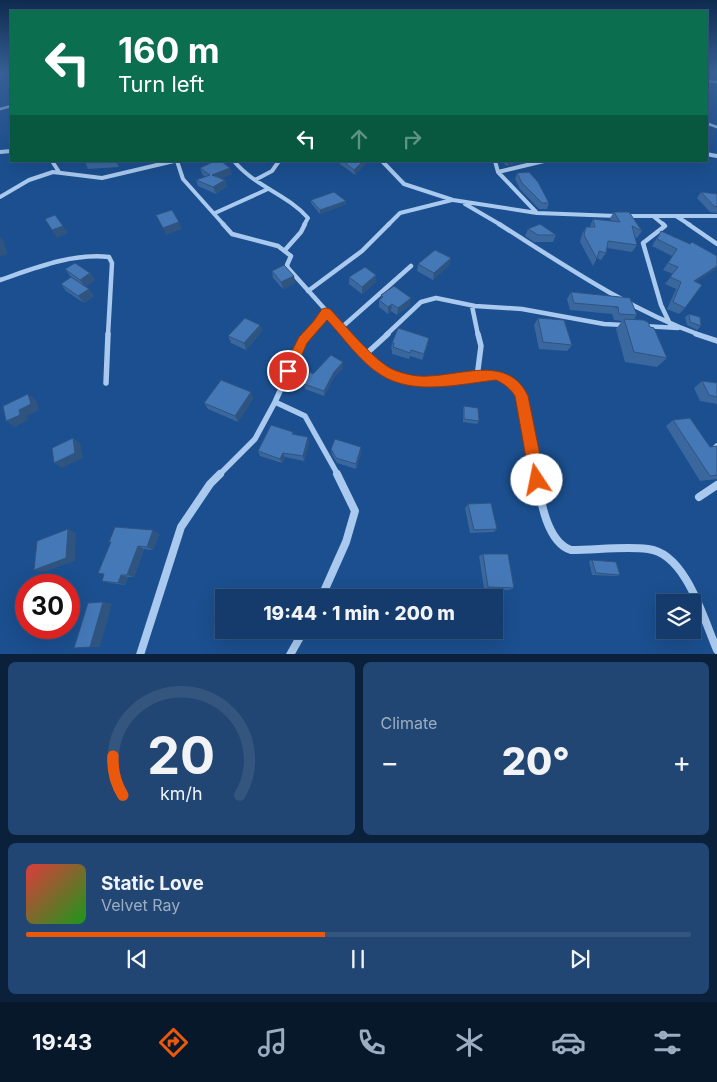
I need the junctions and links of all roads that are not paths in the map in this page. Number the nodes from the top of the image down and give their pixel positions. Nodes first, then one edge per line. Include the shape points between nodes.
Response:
1 (53, 162) edge
2 (172, 162) edge
3 (176, 162) edge
4 (235, 162) edge
5 (278, 162) edge
6 (383, 162) edge
7 (495, 162) edge
8 (540, 162) edge
9 (59, 172) junction
10 (498, 172) junction
11 (255, 180) junction
12 (268, 189) junction
13 (0, 198) edge
14 (453, 200) junction
15 (460, 201) junction
16 (214, 213) junction
17 (537, 214) junction
18 (652, 215) junction
19 (676, 215) junction
20 (717, 216) edge
21 (717, 244) edge
22 (285, 250) junction
23 (410, 266) dead end
24 (0, 280) edge
25 (308, 292) junction
26 (472, 306) junction
27 (326, 312) junction
28 (670, 325) junction
29 (341, 328) junction
30 (678, 328) junction
31 (717, 341) edge
32 (366, 354) junction
33 (476, 377) junction
34 (106, 383) dead end
35 (275, 402) junction
36 (717, 446) edge
37 (717, 462) edge
38 (717, 485) edge
39 (699, 497) dead end
40 (325, 589) edge
41 (299, 639) edge
42 (717, 650) edge
43 (140, 654) edge
44 (290, 654) edge

1 - 9 street
2 - 9 street via 102,178 90,179
3 - 16 street via 183,179
4 - 11 street
5 - 11 street via 272,171
6 - 14 street via 404,184
7 - 10 street
8 - 10 street
9 - 13 street via 40,176
10 - 17 street
11 - 12 street
12 - 16 street
12 - 22 street via 284,196 308,218
14 - 15 street
14 - 25 street via 395,216 381,235
15 - 17 street
15 - 28 street via 588,281
16 - 22 street via 236,236 253,238
17 - 18 street
18 - 19 street
18 - 28 street via 665,226 643,243
19 - 20 street
19 - 21 street
22 - 25 street via 292,257 287,266
23 - 29 street
24 - 34 street via 48,264 109,256 112,263
25 - 27 street
26 - 30 street via 522,309 604,324
26 - 32 street via 436,298 420,302
26 - 33 street via 481,346
27 - 29 street
27 - 35 street via 303,340
28 - 30 street
29 - 32 street
30 - 31 street
32 - 33 street via 387,373 408,380 426,382
33 - 42 street via 496,375 517,387 540,496 556,541 571,550 650,548 670,558 684,573
35 - 40 street via 305,416 355,511 346,542
35 - 43 street via 255,439 210,484 181,527
36 - 37 street via 714,449
38 - 39 street
41 - 44 street

